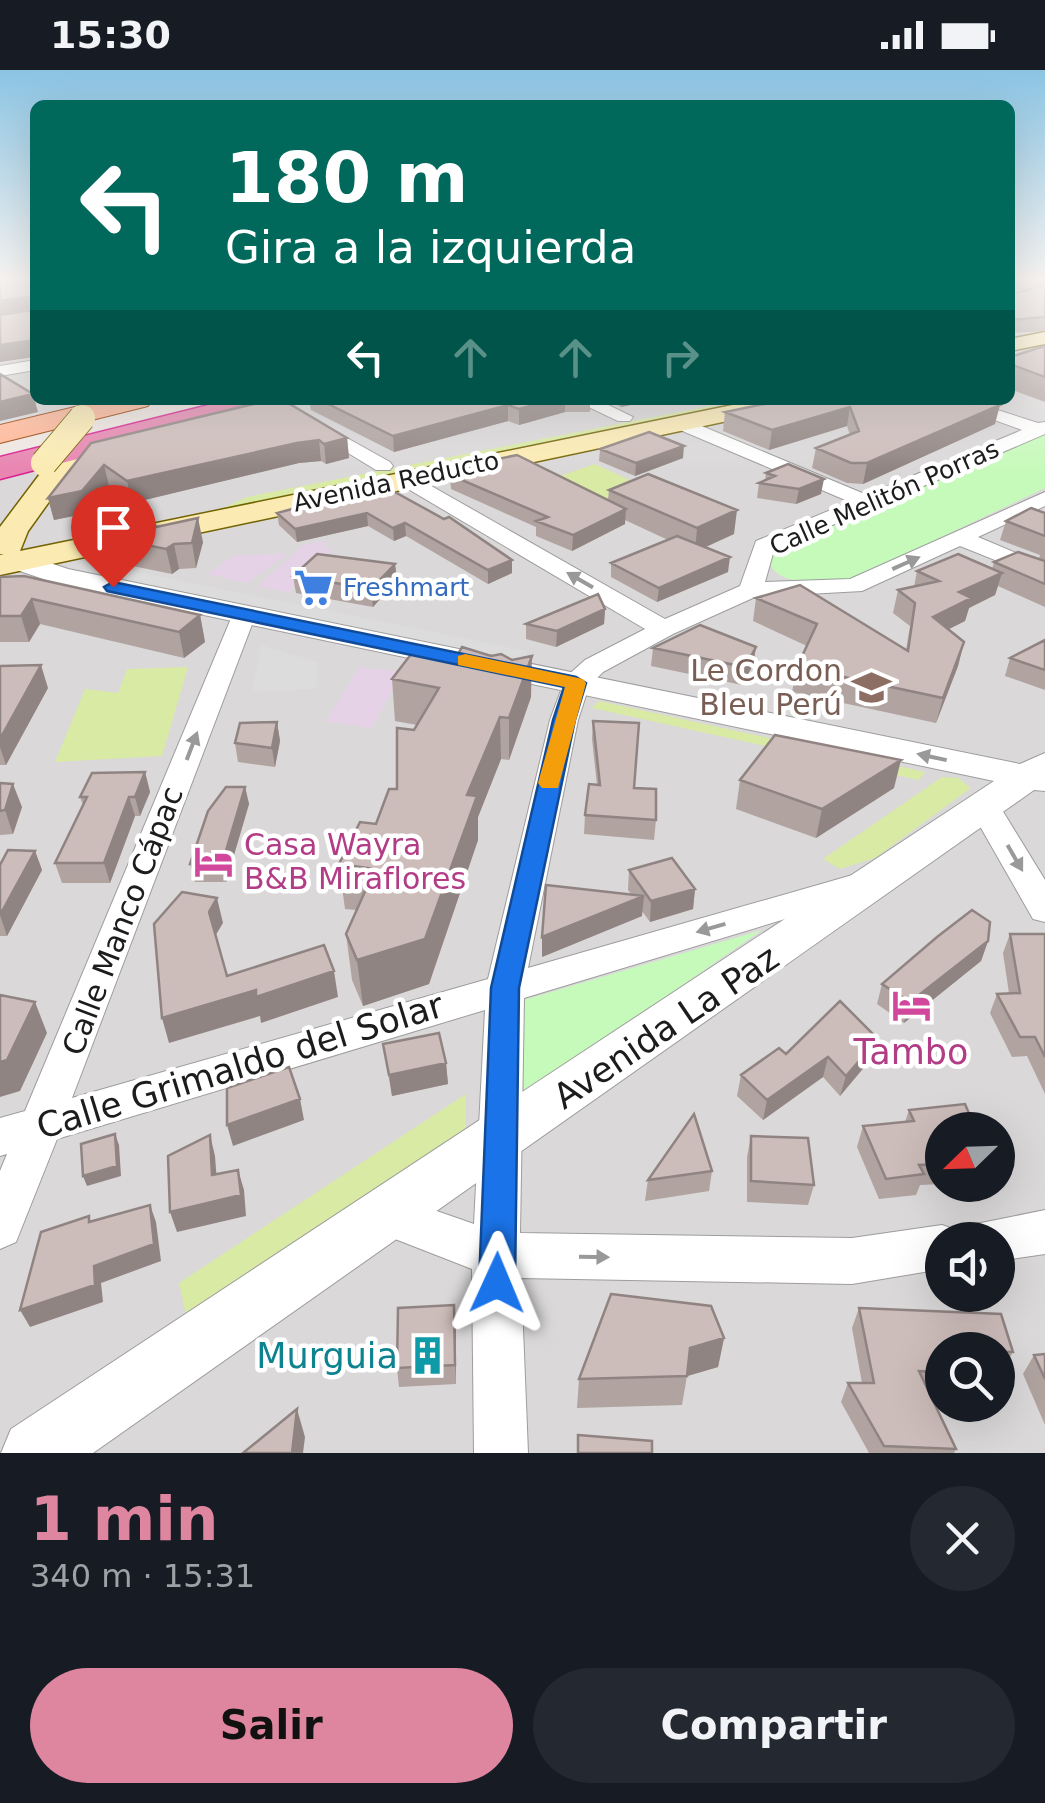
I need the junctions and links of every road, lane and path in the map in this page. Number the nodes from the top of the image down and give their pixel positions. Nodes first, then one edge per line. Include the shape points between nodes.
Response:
1 (1045, 352) edge
2 (1015, 357) edge
3 (30, 365) edge
4 (0, 371) edge
5 (157, 405) edge
6 (287, 405) edge
7 (596, 405) edge
8 (689, 405) edge
9 (746, 405) edge
10 (965, 405) edge
11 (97, 409) edge
12 (624, 417) junction
13 (678, 423) junction
14 (1042, 428) edge
15 (0, 434) edge
16 (0, 444) edge
17 (53, 463) junction
18 (0, 468) edge
19 (394, 473) junction
20 (0, 479) edge
21 (1045, 498) edge
22 (867, 502) junction
23 (961, 538) junction
24 (5, 551) edge
25 (760, 558) junction
26 (1045, 573) edge
27 (813, 587) junction
28 (750, 590) junction
29 (244, 614) junction
30 (664, 629) junction
31 (576, 683) junction
32 (1039, 774) edge
33 (985, 807) junction
34 (883, 878) junction
35 (1045, 910) edge
36 (505, 988) junction
37 (44, 1124) junction
38 (0, 1138) edge
39 (502, 1138) junction
40 (388, 1215) junction
41 (0, 1227) edge
42 (1045, 1232) edge
43 (1015, 1237) edge
44 (925, 1250) edge
45 (496, 1255) junction
46 (35, 1453) edge
47 (500, 1453) edge

1 - 2 main road
3 - 4 street
5 - 16 highway
6 - 17 main road
6 - 18 highway
6 - 19 street
7 - 12 street
8 - 12 main road, Avenida Reducto
9 - 13 main road, Avenida Reducto
10 - 14 street
11 - 15 main road
11 - 17 main road, bridge
12 - 19 main road, Avenida Reducto
13 - 19 main road, Avenida Reducto
13 - 22 street
14 - 22 street, Calle Melitón Porras
17 - 20 main road
17 - 24 main road
19 - 24 main road, Avenida Reducto
19 - 24 main road, Avenida Reducto via 243,496
30 -> 19 street
21 - 23 street, Calle Melitón Porras
22 - 25 street, Calle Melitón Porras via 764,546
23 - 26 street
27 -> 23 street, Calle Melitón Porras via 854,586
24 - 29 street via 61,576
25 - 27 street via 778,576
25 - 28 street, Calle Melitón Porras
27 - 28 street, Calle Melitón Porras
28 - 30 street, Calle Melitón Porras
29 - 31 street
37 -> 29 street, Calle Manco Cápac
30 - 31 street, Calle Melitón Porras via 594,666
32 -> 31 street
31 - 36 street
32 - 33 street, Avenida La Paz
33 - 34 street, Avenida La Paz
33 -> 35 street
34 -> 36 street, Calle Grimaldo del Solar
34 - 39 street, Avenida La Paz
36 - 37 street, Calle Grimaldo del Solar
36 - 39 street
37 - 38 street, Calle Grimaldo del Solar
37 - 41 street, Calle Manco Cápac
39 - 40 street, Avenida La Paz
39 - 45 street
40 - 45 street
40 - 46 street, Avenida La Paz
42 - 43 street
45 -> 44 street via 852,1261
45 - 47 street

